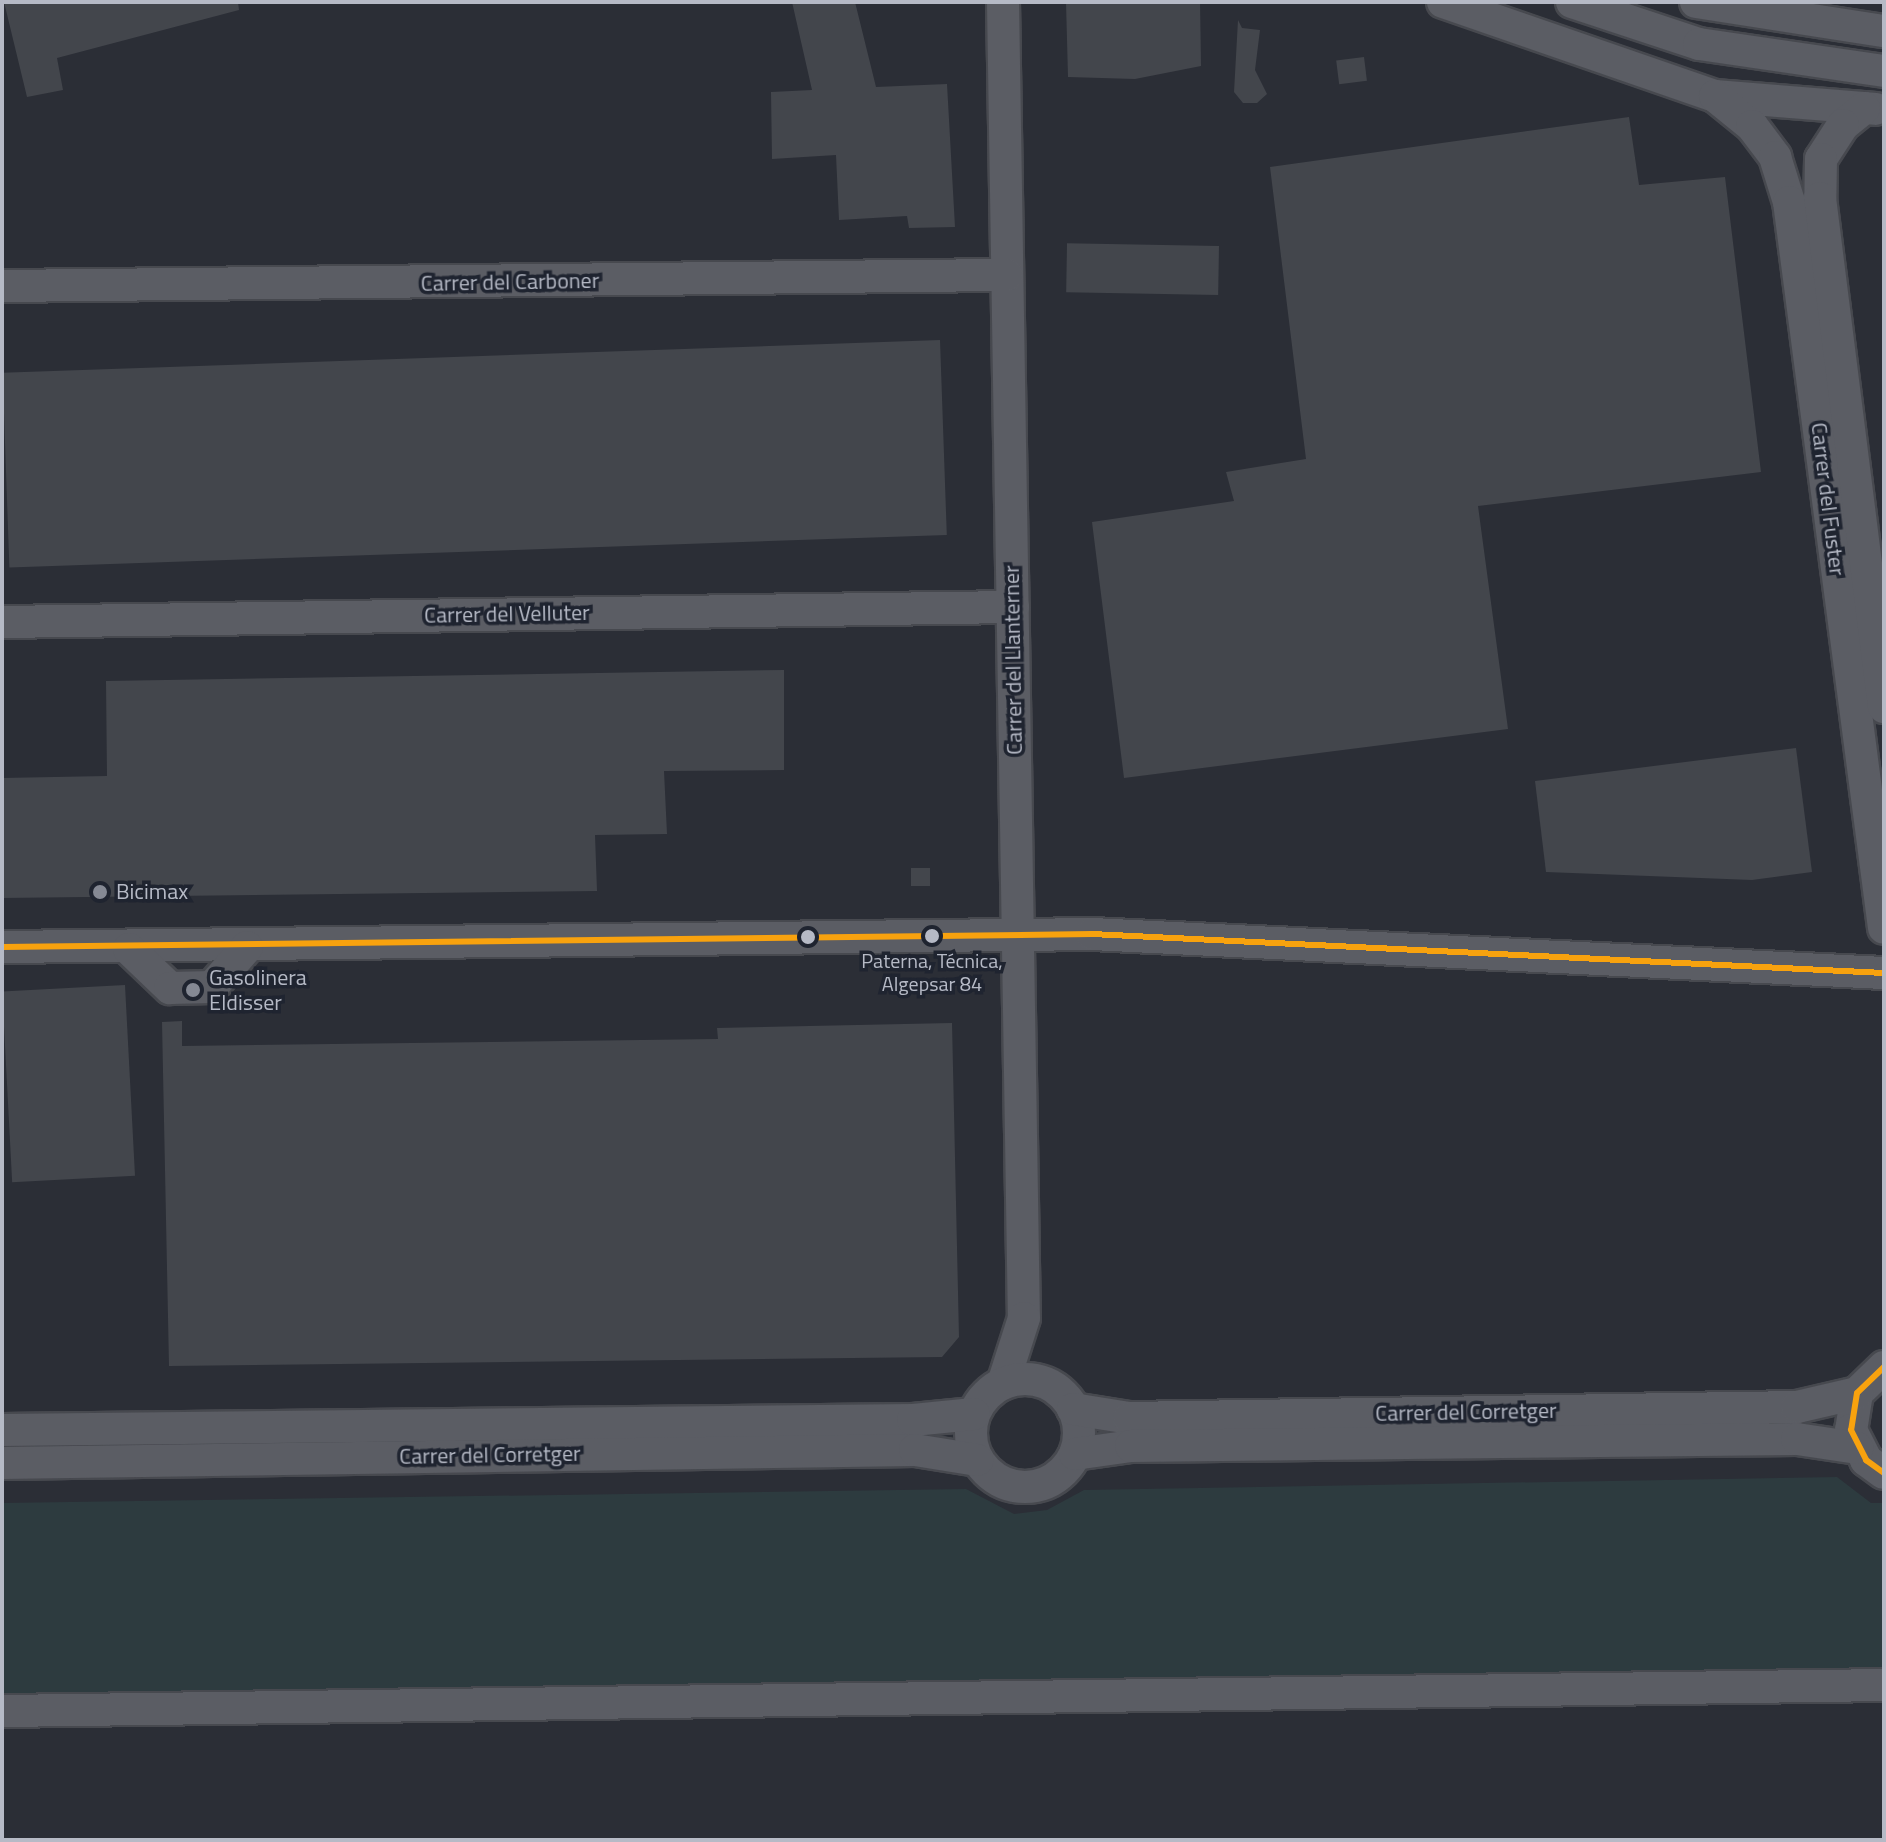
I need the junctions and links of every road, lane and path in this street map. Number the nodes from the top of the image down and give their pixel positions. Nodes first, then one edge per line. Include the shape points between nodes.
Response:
1 (1003, 2) edge
2 (1443, 2) edge
3 (1572, 2) edge
4 (1696, 2) edge
5 (1878, 2) edge
6 (1871, 30) edge
7 (1884, 71) edge
8 (1715, 96) junction
9 (1874, 109) edge
10 (1007, 275) junction
11 (6, 290) edge
12 (1013, 607) junction
13 (2, 622) edge
14 (1884, 707) edge
15 (1884, 928) edge
16 (1018, 936) junction
17 (6, 951) edge
18 (1884, 973) edge
19 (1024, 1318) junction
20 (1884, 1367) edge
21 (1003, 1384) junction
22 (1051, 1386) junction
23 (1857, 1393) junction
24 (1073, 1409) junction
25 (974, 1414) junction
26 (2, 1430) edge
27 (1857, 1448) junction
28 (1075, 1454) junction
29 (977, 1460) junction
30 (2, 1463) edge
31 (1884, 1473) edge
32 (1884, 1685) edge
33 (2, 1711) edge

1 - 10 street, Carrer del Llanterner
2 - 8 street
3 - 7 street via 1699,44
4 - 6 street
5 - 6 street
8 - 9 street
8 - 15 street, Carrer del Fuster via 1752,126 1775,157 1789,202
9 - 14 street, Carrer del Fuster via 1843,125 1821,159 1820,198
10 - 11 street, Carrer del Carboner
10 - 12 street, Carrer del Llanterner
12 - 13 street, Carrer del Velluter
12 - 16 street, Carrer del Llanterner
16 - 17 street
16 - 18 street via 1092,934
16 - 19 street, Carrer del Llanterner
19 - 21 street, Carrer del Llanterner
19 - 22 street, Carrer del Llanterner
20 - 23 street
21 - 22 street via 1019,1379
21 - 25 street
22 - 24 street
23 - 24 street, Carrer del Corretger via 1797,1407 1129,1418
23 - 27 street via 1851,1411
24 - 28 street
25 - 26 street, Carrer del Corretger via 913,1420
25 - 29 street
27 - 28 street, Carrer del Corretger via 1797,1439 1131,1446
27 - 31 street
28 - 29 street via 1066,1469 1036,1486 1003,1483
29 - 30 street, Carrer del Corretger via 915,1450
32 - 33 street

